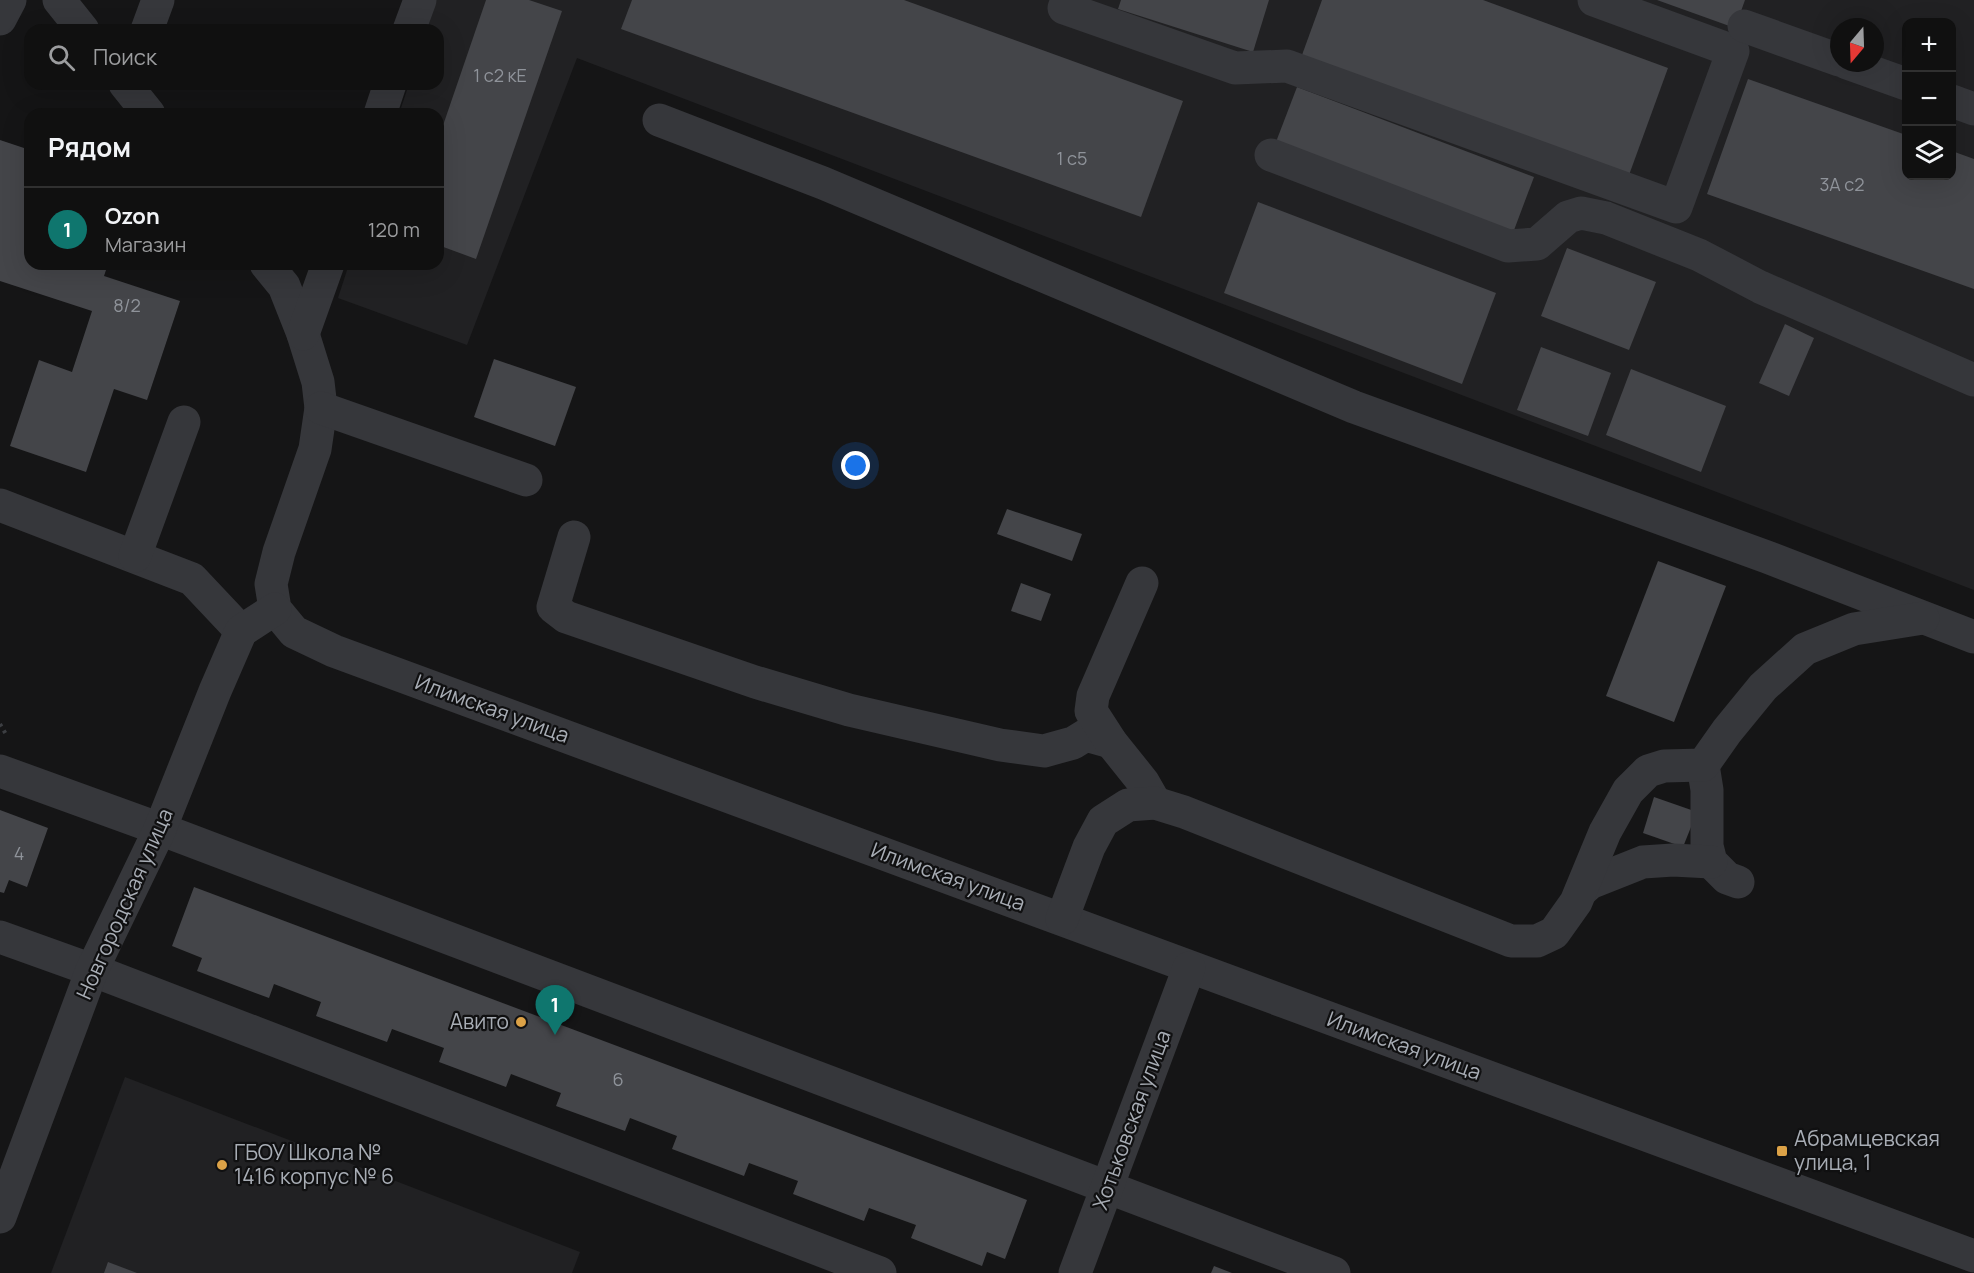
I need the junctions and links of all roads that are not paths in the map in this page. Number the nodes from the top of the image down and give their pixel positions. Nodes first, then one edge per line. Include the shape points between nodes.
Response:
1 (59, 0) edge
2 (158, 0) edge
3 (420, 0) edge
4 (1067, 0) edge
5 (1594, 0) edge
6 (77, 24) edge
7 (149, 24) edge
8 (411, 24) edge
9 (1744, 26) dead end
10 (1830, 57) edge
11 (1872, 72) edge
12 (1902, 83) edge
13 (131, 90) edge
14 (388, 90) edge
15 (1956, 102) edge
16 (144, 108) edge
17 (382, 108) edge
18 (1974, 109) edge
19 (659, 120) dead end
20 (1271, 155) dead end
21 (271, 270) edge
22 (326, 270) edge
23 (303, 334) junction
24 (1974, 380) edge
25 (321, 408) junction
26 (184, 422) dead end
27 (526, 480) dead end
28 (0, 505) edge
29 (574, 537) dead end
30 (135, 556) junction
31 (1142, 583) dead end
32 (275, 609) junction
33 (1924, 618) junction
34 (241, 631) junction
35 (1974, 637) edge
36 (1111, 742) junction
37 (1703, 765) junction
38 (0, 771) edge
39 (1155, 803) junction
40 (160, 829) junction
41 (1711, 862) junction
42 (1738, 882) dead end
43 (1581, 891) junction
44 (1062, 919) junction
45 (0, 937) edge
46 (1189, 968) junction
47 (92, 970) junction
48 (1107, 1186) junction
49 (0, 1217) edge
50 (1974, 1256) edge
51 (880, 1273) edge
52 (1075, 1273) edge
53 (1334, 1273) edge

1 - 6 street
2 - 7 street
3 - 8 street
4 - 5 street via 1064,8 1235,68 1287,66 1676,207 1733,51
9 - 10 street
11 - 12 street
13 - 16 street
14 - 17 street
15 - 18 street
19 - 33 street via 823,183 1354,407 1767,556
20 - 24 street via 1508,246 1537,244 1568,217 1581,213 1606,218 1699,255 1761,287
21 - 23 street via 284,286
22 - 23 street
23 - 25 street via 318,382
25 - 27 street
25 - 32 street via 315,449 271,584
26 - 30 street
28 - 30 street
29 - 36 street via 553,607 566,617 849,710 1000,745 1044,751 1086,735
30 - 34 street via 192,579
31 - 36 street via 1093,696 1091,711
32 - 34 street
32 - 44 street, Илимская улица via 294,632 334,651
33 - 35 street
33 - 37 street via 1854,629 1805,649 1763,687
34 - 40 street, Новгородская улица
36 - 39 street
37 - 41 street
37 - 43 street via 1664,766 1648,771 1628,791 1605,832
38 - 40 street
39 - 43 street via 1511,941 1537,941 1554,933
39 - 44 street via 1128,805 1103,821
40 - 47 street, Новгородская улица
40 - 48 street
41 - 42 street via 1727,878
41 - 43 street via 1643,862 1590,883
44 - 46 street, Илимская улица
45 - 47 street
46 - 48 street, Хотьковская улица
46 - 50 street, Илимская улица
47 - 49 street, Новгородская улица
47 - 51 street
48 - 52 street, Хотьковская улица
48 - 53 street

